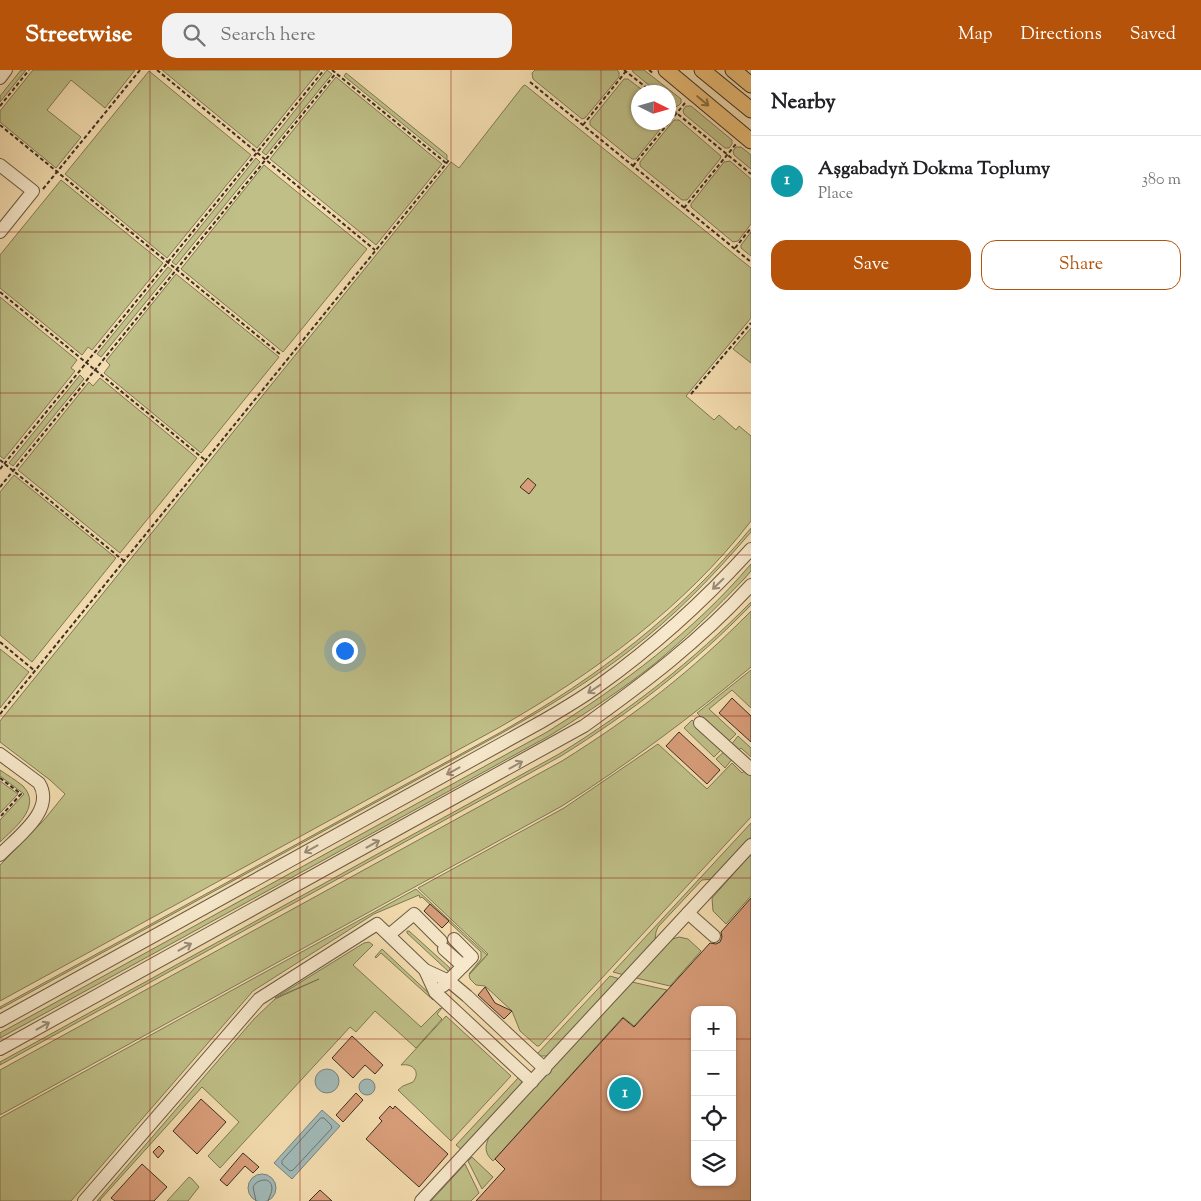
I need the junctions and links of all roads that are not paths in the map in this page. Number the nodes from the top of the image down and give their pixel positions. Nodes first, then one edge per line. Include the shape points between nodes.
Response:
1 (6, 70) edge
2 (666, 70) edge
3 (702, 70) edge
4 (733, 70) edge
5 (0, 78) edge
6 (751, 85) edge
7 (751, 110) edge
8 (744, 142) edge
9 (0, 165) edge
10 (0, 232) edge
11 (751, 549) edge
12 (751, 585) edge
13 (700, 723) dead end
14 (0, 754) edge
15 (751, 768) edge
16 (751, 845) edge
17 (0, 855) edge
18 (688, 913) junction
19 (389, 935) junction
20 (714, 936) dead end
21 (425, 970) junction
22 (449, 981) junction
23 (435, 992) junction
24 (0, 1020) edge
25 (0, 1049) edge
26 (545, 1069) junction
27 (532, 1082) junction
28 (84, 1201) edge
29 (421, 1201) edge

1 - 5 street
2 -> 8 main road
3 - 7 main road
4 - 6 main road
9 - 10 street via 33,191
11 -> 24 street via 680,621 596,688 541,722
25 -> 12 street via 584,726 675,658
13 - 15 street
14 - 17 street via 39,783 45,797 43,807 33,821
16 - 18 street
18 - 20 street
18 - 26 street
19 - 21 street
19 - 22 street via 414,914 446,943 472,956
19 - 28 street via 378,924 259,999
21 - 22 street
21 - 23 street
22 - 23 street
22 - 26 street
23 - 27 street
26 - 27 street
27 - 29 street

